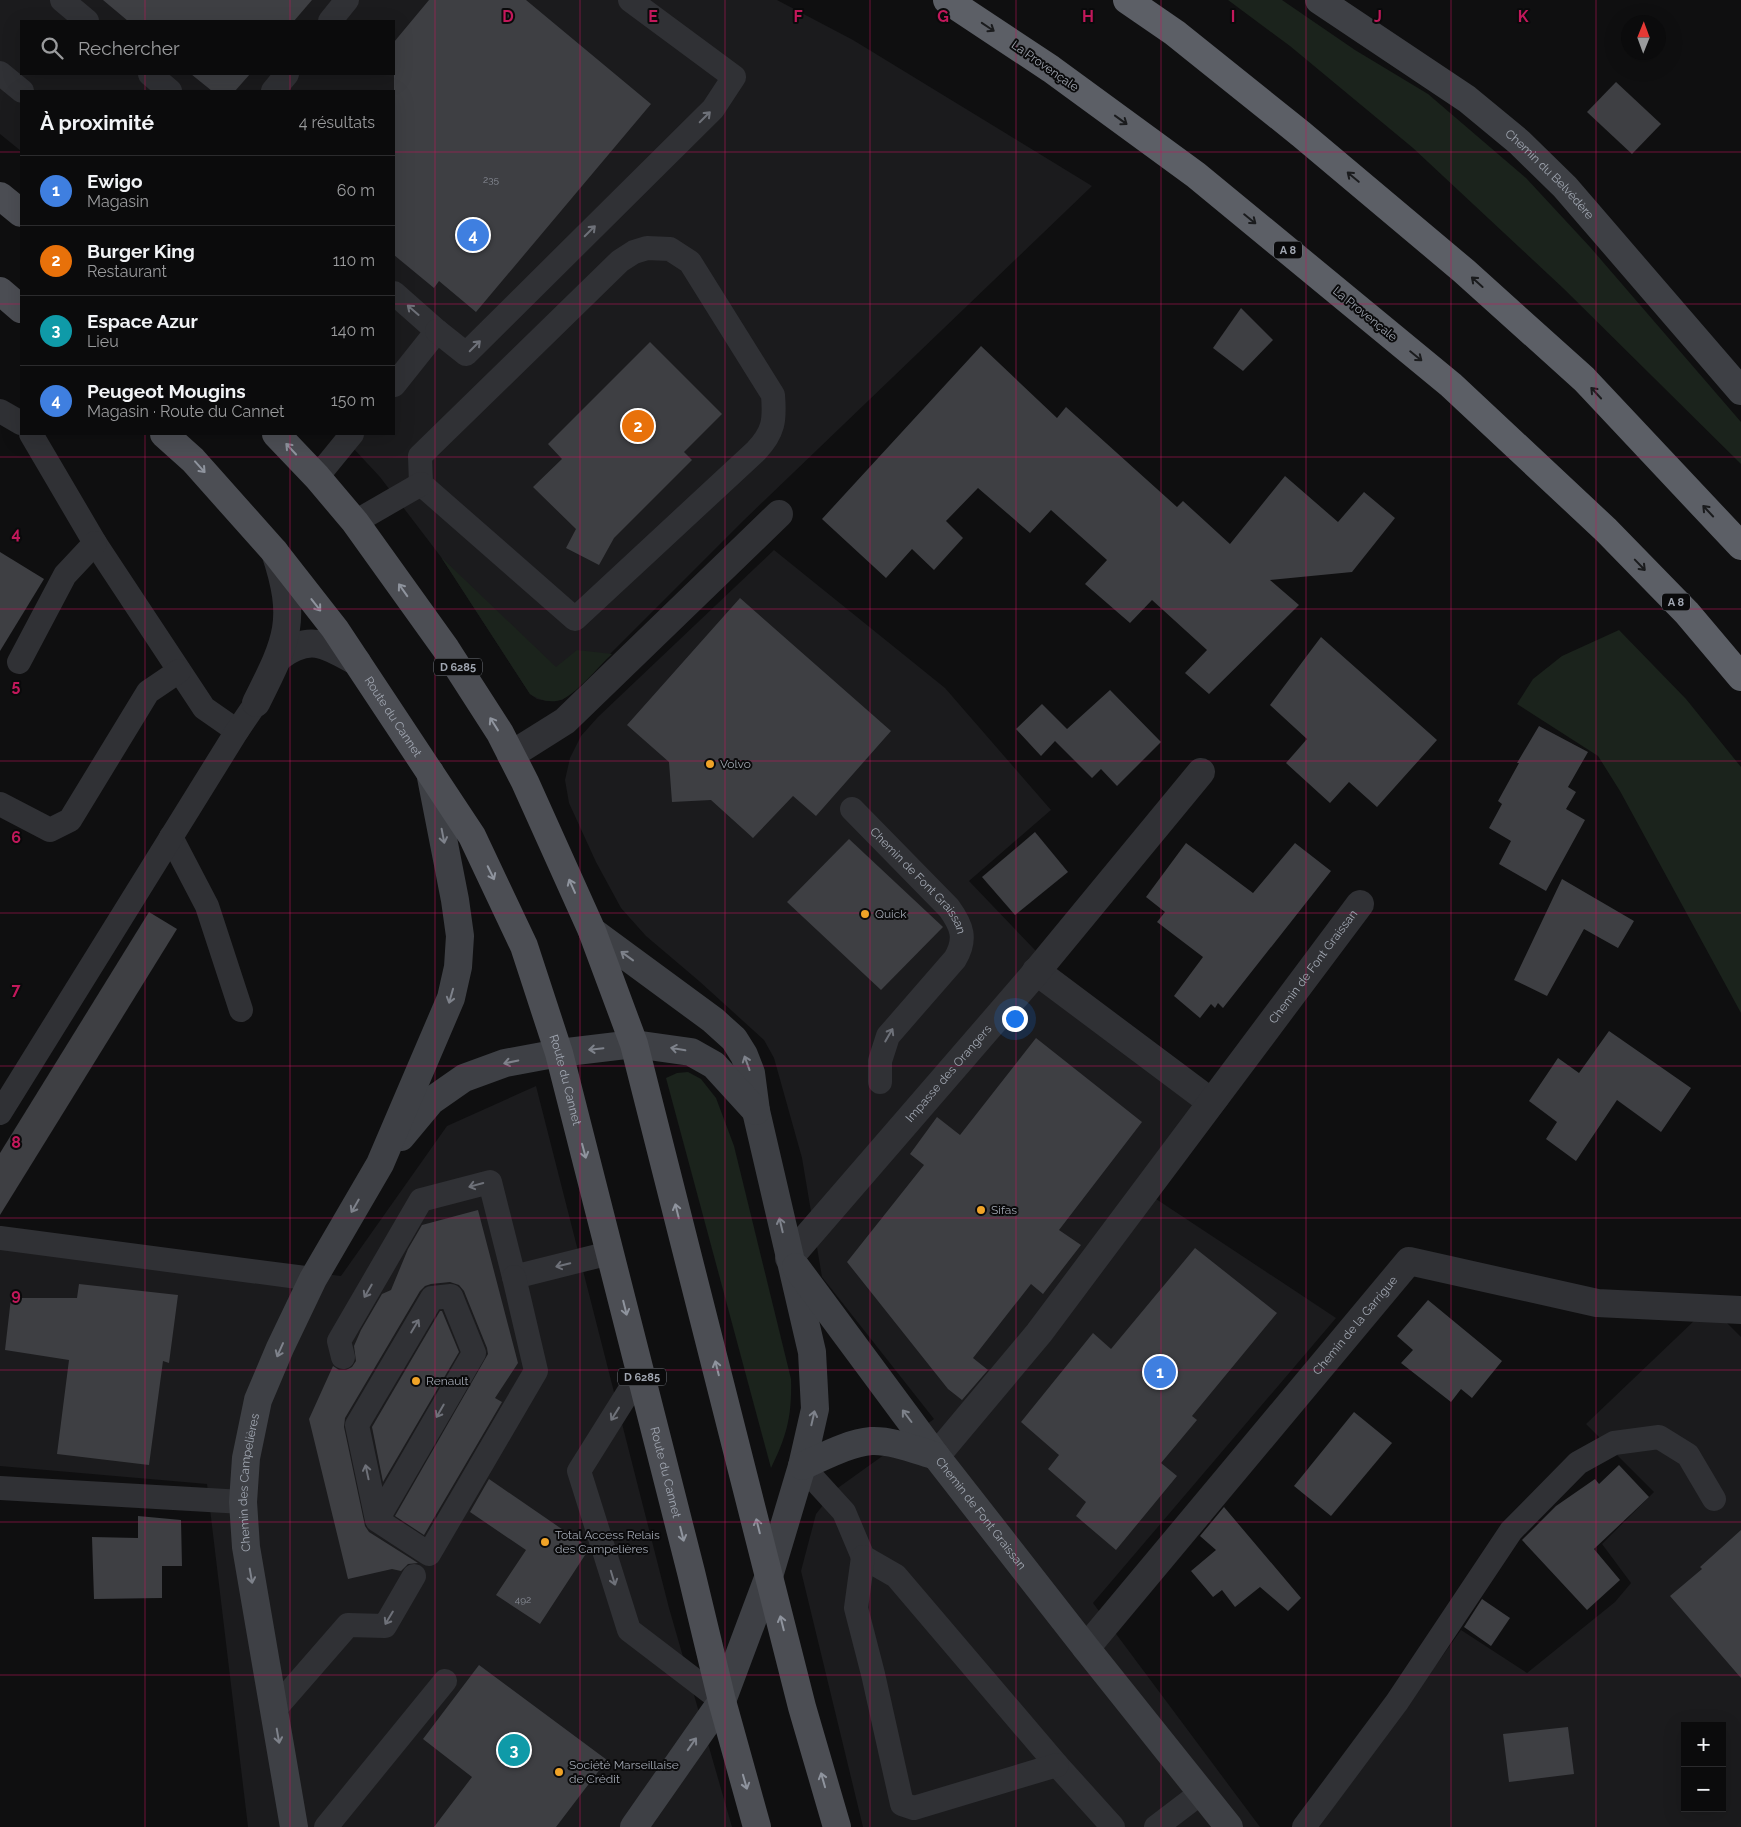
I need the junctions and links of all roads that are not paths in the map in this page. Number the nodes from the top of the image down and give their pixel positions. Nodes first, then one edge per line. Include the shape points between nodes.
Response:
1 (62, 0) edge
2 (347, 0) edge
3 (630, 0) edge
4 (947, 0) edge
5 (1127, 0) edge
6 (1319, 0) edge
7 (86, 20) edge
8 (331, 20) edge
9 (0, 73) edge
10 (151, 75) edge
11 (286, 75) edge
12 (21, 90) edge
13 (169, 90) edge
14 (274, 90) edge
15 (0, 196) edge
16 (20, 211) edge
17 (0, 291) edge
18 (395, 294) edge
19 (20, 308) edge
20 (438, 331) junction
21 (395, 384) edge
22 (1741, 391) edge
23 (0, 411) edge
24 (20, 422) edge
25 (32, 435) edge
26 (165, 435) edge
27 (277, 435) edge
28 (351, 435) edge
29 (317, 477) junction
30 (421, 484) junction
31 (779, 514) dead end
32 (355, 522) junction
33 (94, 543) junction
34 (1741, 546) edge
35 (274, 551) junction
36 (279, 657) junction
37 (19, 662) dead end
38 (357, 662) junction
39 (179, 671) junction
40 (1741, 677) edge
41 (256, 703) joint
42 (237, 730) junction
43 (512, 755) junction
44 (430, 771) junction
45 (1201, 772) dead end
46 (0, 804) edge
47 (852, 809) dead end
48 (171, 836) junction
49 (1360, 904) dead end
50 (592, 931) junction
51 (1036, 971) junction
52 (241, 1010) dead end
53 (634, 1044) junction
54 (558, 1053) junction
55 (880, 1082) dead end
56 (1211, 1102) junction
57 (756, 1111) junction
58 (0, 1113) edge
59 (380, 1164) junction
60 (0, 1238) edge
61 (610, 1253) junction
62 (789, 1258) junction
63 (514, 1277) junction
64 (313, 1279) junction
65 (1741, 1310) edge
66 (343, 1357) dead end
67 (641, 1372) junction
68 (936, 1456) junction
69 (802, 1466) junction
70 (0, 1488) edge
71 (1714, 1499) dead end
72 (243, 1502) junction
73 (376, 1520) junction
74 (863, 1557) junction
75 (770, 1573) junction
76 (414, 1576) dead end
77 (1086, 1648) junction
78 (444, 1681) dead end
79 (722, 1701) junction
80 (274, 1710) junction
81 (1057, 1765) junction
82 (1202, 1792) junction
83 (294, 1827) edge
84 (326, 1827) edge
85 (634, 1827) edge
86 (757, 1827) edge
87 (837, 1827) edge
88 (1113, 1827) edge
89 (1156, 1827) edge
90 (1230, 1827) edge
91 (1304, 1827) edge

1 - 7 lane
2 - 8 lane
20 -> 3 lane via 466,354 713,109 734,77
4 -> 40 highway, La Provençale / A 8 via 1051,69 1196,175 1451,385 1606,530 1687,613
34 -> 5 highway via 1584,379 1464,271 1301,134 1175,33
6 - 22 main road, Chemin du Belvédère via 1467,99 1519,142 1565,187
9 - 12 lane
10 - 13 lane
11 - 14 lane
15 - 16 main road
17 - 19 main road
20 -> 18 lane
20 - 21 lane
23 - 24 lane
25 - 33 lane
26 -> 35 main road, Route du Cannet / D 6285 via 194,460
29 -> 27 main road, D 6285
28 - 29 lane
29 - 32 main road, D 6285
30 - 30 lane via 575,619 766,440 772,428 773,395 690,262 670,249 647,248 620,261 420,456
30 - 32 lane
31 - 43 street via 565,721
43 -> 32 main road, D 6285 via 446,649
33 - 37 lane via 65,575
33 - 39 lane
35 - 36 street via 284,579 288,608
35 -> 38 main road, Route du Cannet / D 6285
36 - 38 street via 293,646 311,643 330,646
36 - 41 street
38 - 44 main road, Route du Cannet / D 6285
39 - 42 lane via 204,708
39 - 46 lane via 148,692 70,820 50,830
41 - 42 lane
42 - 48 lane
50 -> 43 main road, D 6285
44 -> 54 main road, Route du Cannet / D 6285 via 472,836 500,893 524,946
44 -> 59 main road via 455,900 460,936 458,967 451,998
45 - 51 street, Impasse des Orangers
55 -> 47 lane, Chemin de Font Graissan via 880,1061 888,1036 955,960 962,949 962,935 949,908
48 - 52 lane via 207,906
48 - 58 lane
49 - 56 street, Chemin de Font Graissan
50 - 53 main road, D 6285
57 -> 50 main road via 751,1074 734,1039
51 - 56 street
51 - 62 street, Impasse des Orangers
53 -> 54 main road
57 -> 53 main road via 714,1065 691,1052
75 -> 53 main road, D 6285
54 -> 59 main road via 505,1063 464,1078 430,1101
54 -> 61 main road, Route du Cannet / D 6285
56 - 68 street, Chemin de Font Graissan via 1039,1333
62 -> 57 main road
59 -> 64 main road, Chemin des Campelières
60 - 64 lane
61 -> 63 lane
61 -> 67 main road, Route du Cannet / D 6285
68 -> 62 main road
69 -> 62 main road via 815,1409 814,1381 812,1352
63 -> 66 lane via 490,1182 421,1200 339,1342
63 - 73 lane via 536,1371 429,1554
64 -> 72 main road, Chemin des Campelières via 258,1400 246,1458
65 - 77 street, Chemin de la Garrigue via 1597,1302 1409,1260
67 -> 79 main road, Route du Cannet / D 6285
67 -> 79 lane via 579,1472 629,1630
68 - 69 main road via 871,1441
68 - 77 main road, Chemin de Font Graissan
69 - 74 lane via 844,1512
69 - 75 main road
70 - 72 lane
71 - 91 lane via 1688,1455 1659,1437 1614,1442 1578,1463 1511,1531 1397,1702
72 -> 80 main road, Chemin des Campelières via 246,1546
73 -> 73 lane via 357,1425 432,1298 451,1296 474,1353
74 - 81 lane via 896,1576
74 - 81 lane via 856,1608 902,1804 914,1808
75 - 79 main road
87 -> 75 main road, D 6285 via 802,1707
76 -> 80 lane via 385,1626 348,1625
77 - 82 main road, Chemin de Font Graissan
78 - 84 lane
85 -> 79 main road
79 -> 86 main road, Route du Cannet / D 6285
80 -> 83 main road, Chemin des Campelières
81 - 88 lane
82 - 89 lane
82 - 90 main road, Chemin de Font Graissan

